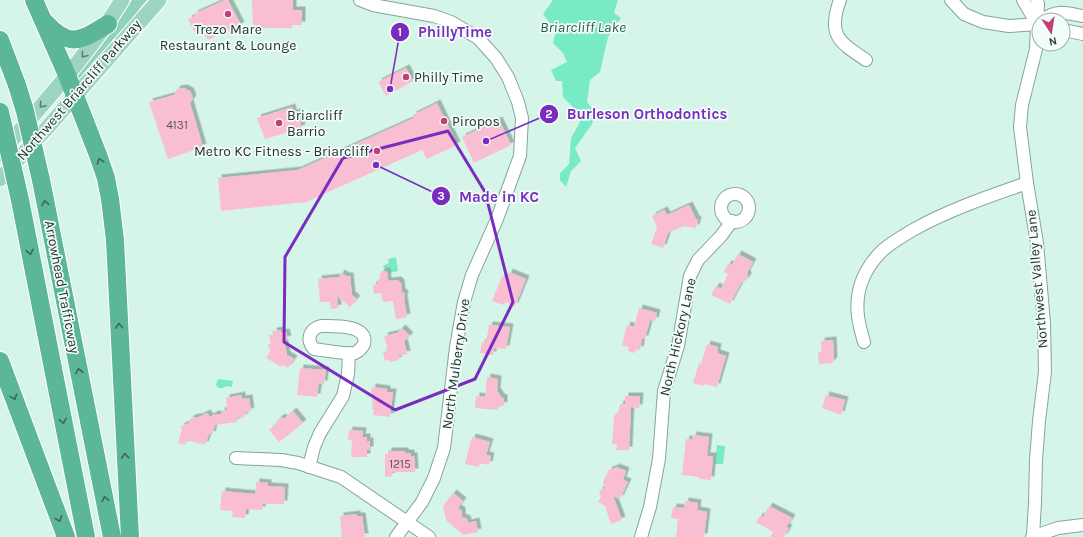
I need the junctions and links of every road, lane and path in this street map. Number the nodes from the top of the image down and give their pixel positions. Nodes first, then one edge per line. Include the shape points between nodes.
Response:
1 (34, 0) edge
2 (122, 0) edge
3 (159, 0) edge
4 (360, 0) edge
5 (840, 0) edge
6 (951, 0) edge
7 (1023, 0) edge
8 (1037, 0) edge
9 (1031, 12) edge
10 (1038, 12) edge
11 (1071, 14) edge
12 (1083, 16) edge
13 (43, 20) junction
14 (108, 24) junction
15 (1031, 24) edge
16 (1071, 32) edge
17 (1083, 34) edge
18 (0, 40) edge
19 (1035, 52) edge
20 (866, 60) dead end
21 (67, 75) junction
22 (75, 96) junction
23 (0, 112) edge
24 (0, 154) edge
25 (0, 179) edge
26 (1027, 183) junction
27 (732, 221) dead end
28 (864, 342) dead end
29 (349, 353) dead end
30 (0, 361) edge
31 (236, 458) dead end
32 (309, 467) junction
33 (407, 522) junction
34 (1083, 526) edge
35 (66, 537) edge
36 (86, 537) edge
37 (112, 537) edge
38 (130, 537) edge
39 (396, 537) edge
40 (429, 537) edge
41 (641, 537) edge
42 (1032, 537) edge

1 - 13 highway
2 - 14 main road, Northwest Briarcliff Parkway
3 - 22 main road, Northwest Briarcliff Parkway
4 - 33 street, North Mulberry Drive via 373,5 434,16 451,22 478,38 496,58 508,77 522,118 520,156 497,220 472,275 464,302 444,448 434,478 422,502
5 - 20 street via 834,21 835,32 847,47
6 - 15 street via 964,14 983,22 1009,26
7 - 9 street
8 - 10 street, Northwest Valley Lane
11 - 12 street
13 - 14 highway via 59,36 70,40 84,38
13 - 21 highway
14 -> 21 main road, Northwest Briarcliff Parkway
16 - 17 street
37 -> 18 highway, Arrowhead Trafficway, bridge via 33,144 17,85
19 - 26 street, Northwest Valley Lane via 1020,116
21 - 22 highway
21 -> 24 main road, Northwest Briarcliff Parkway
22 - 25 main road, Northwest Briarcliff Parkway
38 -> 22 highway via 115,240 110,199 106,178
23 -> 36 highway, Arrowhead Trafficway, bridge via 20,200
26 - 28 street via 930,220 883,249 874,259 859,289 857,316
26 - 42 street, Northwest Valley Lane via 1044,323 1045,372 1037,437
27 - 41 street, North Hickory Lane via 698,260 690,276 678,346 664,391 659,459 650,507
29 - 32 street via 344,396 320,433
30 -> 35 highway
31 - 32 street via 281,460
32 - 33 street via 341,477
33 - 39 street, North Mulberry Drive
33 - 40 street
34 - 42 street via 1058,528

